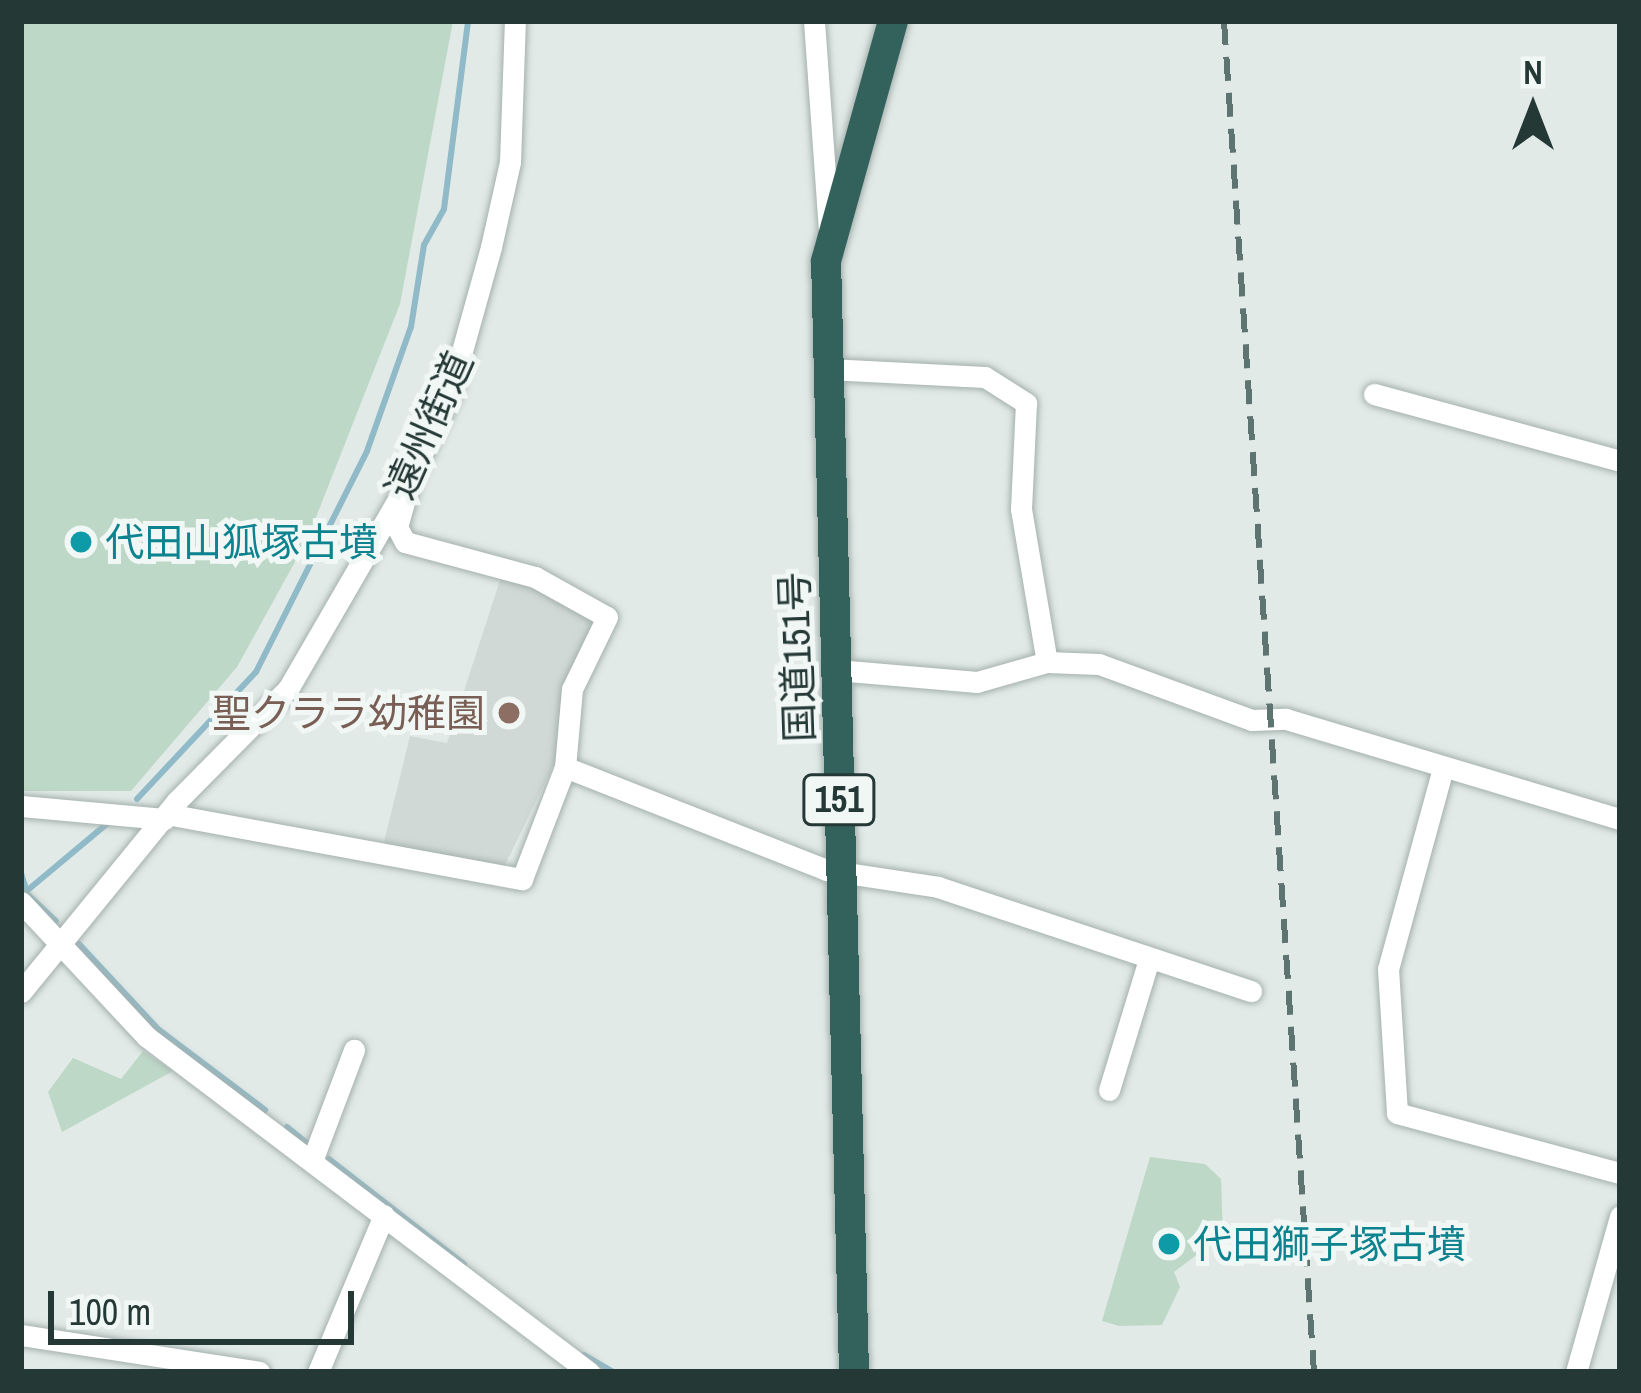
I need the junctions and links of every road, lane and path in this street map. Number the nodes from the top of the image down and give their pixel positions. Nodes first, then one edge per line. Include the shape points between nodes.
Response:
1 (515, 21) edge
2 (814, 21) edge
3 (893, 21) edge
4 (830, 228) junction
5 (828, 369) junction
6 (1374, 394) dead end
7 (1620, 461) edge
8 (411, 477) junction
9 (405, 542) junction
10 (349, 594) junction
11 (1046, 662) junction
12 (837, 670) junction
13 (565, 767) junction
14 (1443, 768) junction
15 (21, 806) edge
16 (165, 817) junction
17 (1620, 819) edge
18 (841, 872) junction
19 (21, 902) edge
20 (63, 942) junction
21 (1149, 959) junction
22 (1251, 991) dead end
23 (21, 992) edge
24 (354, 1050) dead end
25 (1109, 1090) dead end
26 (312, 1162) junction
27 (1620, 1173) edge
28 (385, 1215) junction
29 (1620, 1216) edge
30 (21, 1335) edge
31 (259, 1372) edge
32 (318, 1372) edge
33 (589, 1372) edge
34 (854, 1372) edge
35 (1576, 1372) edge

1 - 8 street, 遠州街道 via 510,162 494,234 449,394
2 - 4 street
3 - 4 highway, 国道151号 / 151
4 - 5 highway, 国道151号 / 151
5 - 11 street via 985,377 1026,403 1021,509
5 - 12 highway, 国道151号 / 151
6 - 7 street
8 - 9 street via 397,527
8 - 10 street, 遠州街道
9 - 10 street via 379,553
9 - 13 street via 535,577 607,617 572,689
10 - 16 street, 遠州街道 via 288,689
11 - 12 street via 977,682
11 - 14 street via 1099,664 1252,720 1286,719
12 - 18 highway, 国道151号 / 151
13 - 16 street via 522,879
13 - 18 street
14 - 17 street
14 - 27 street via 1388,969 1397,1112
15 - 16 street
16 - 20 street, 遠州街道
18 - 21 street via 938,887
18 - 34 highway, 国道151号 / 151
19 - 20 street
20 - 23 street, 遠州街道
20 - 26 street via 147,1037
21 - 22 street
21 - 25 street
24 - 26 street
26 - 28 street
28 - 32 street
28 - 33 street
29 - 35 street
30 - 31 street

